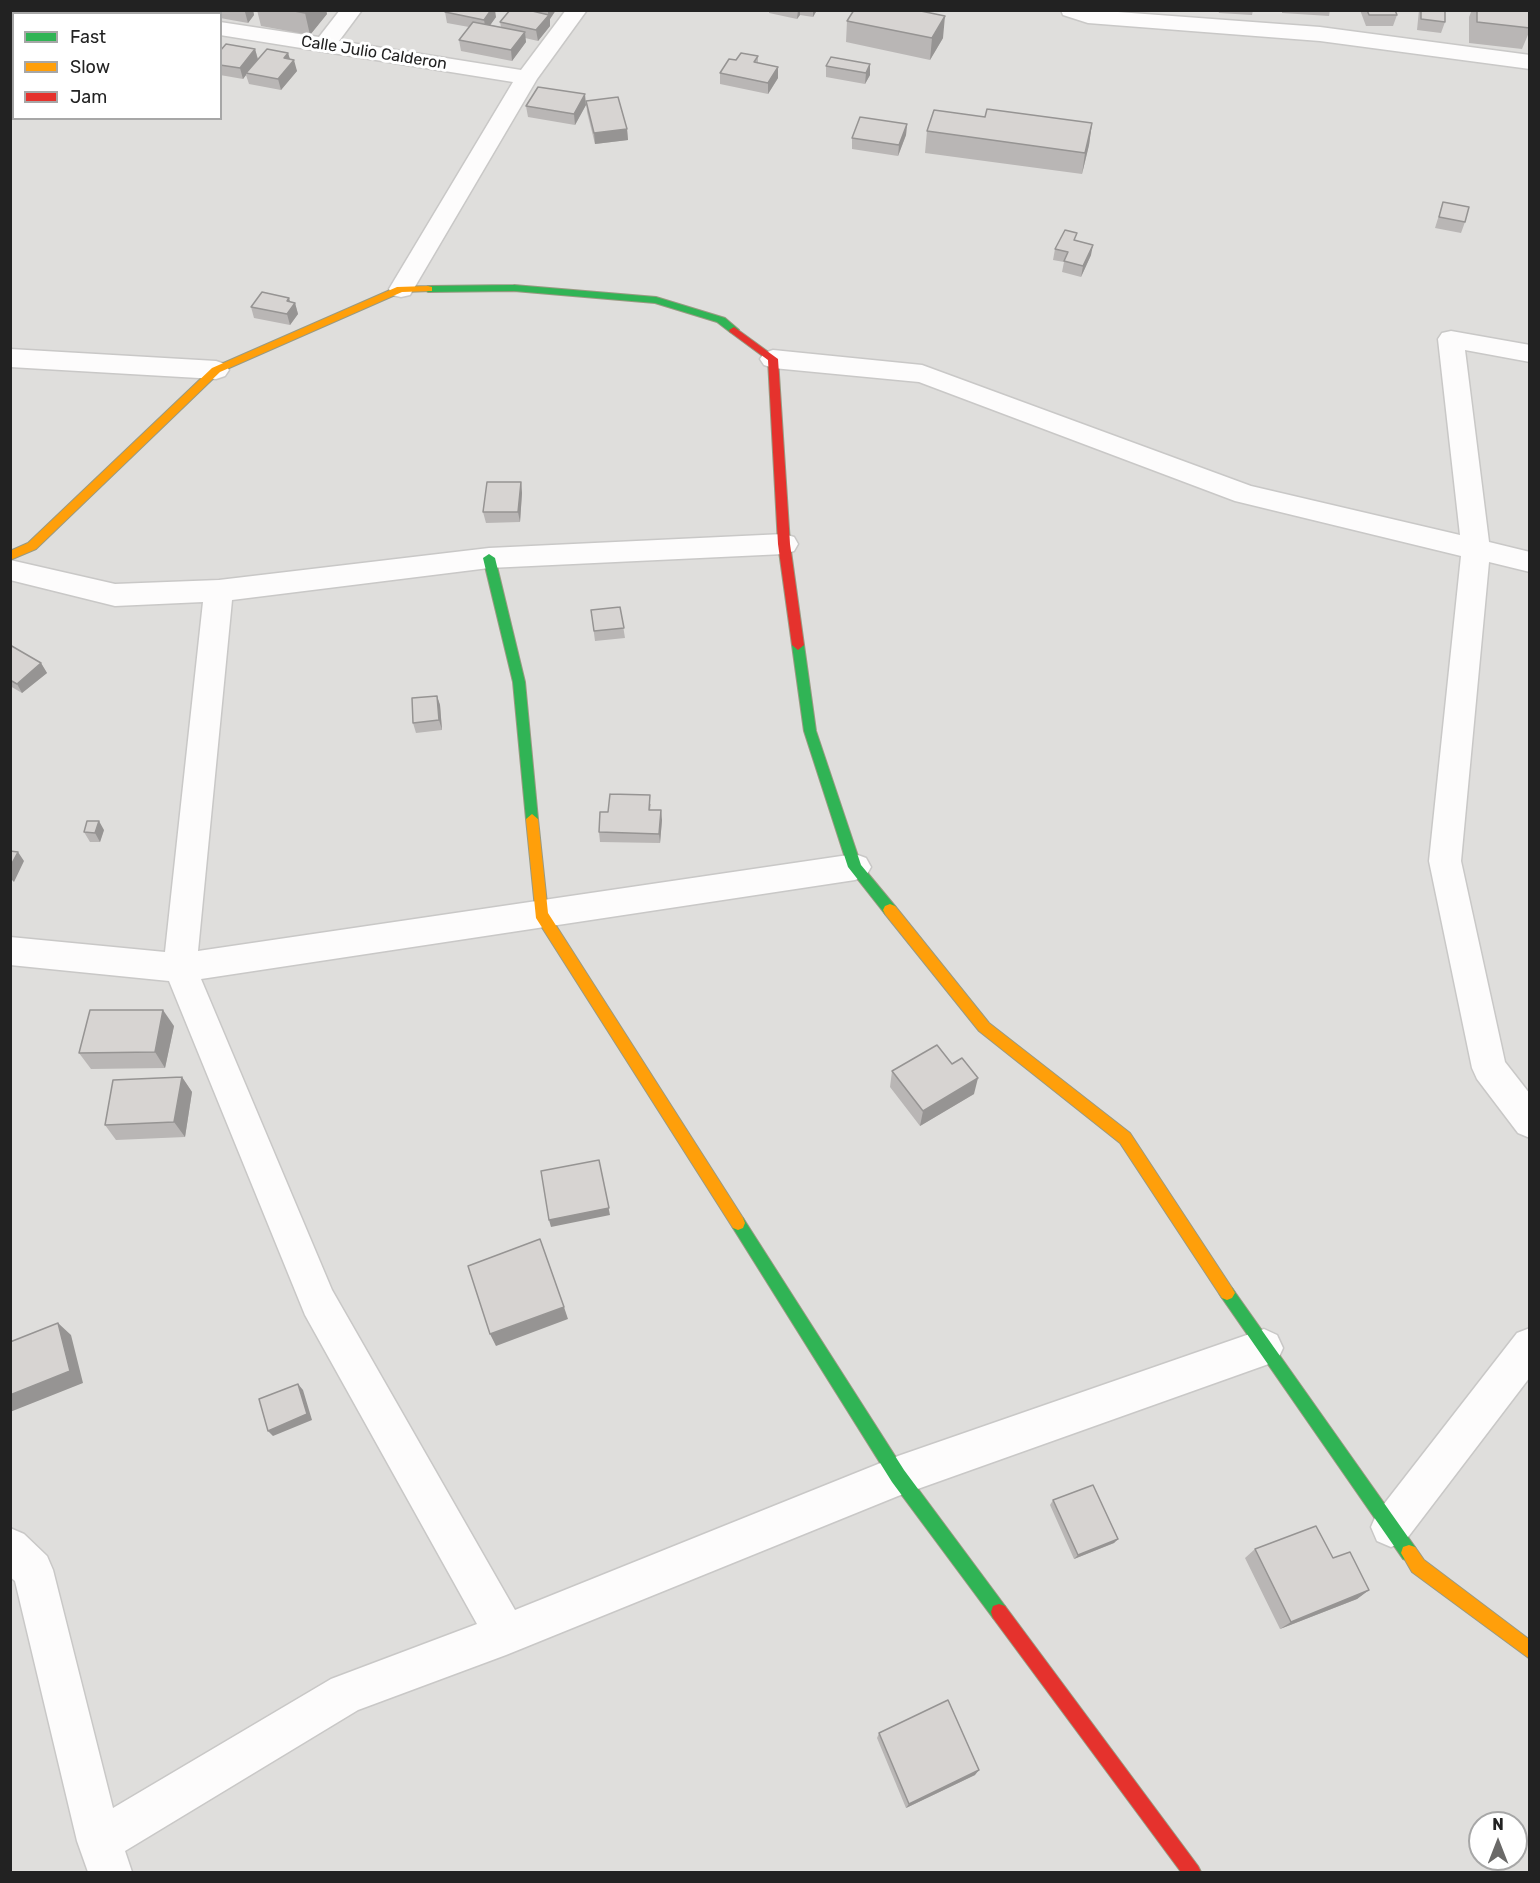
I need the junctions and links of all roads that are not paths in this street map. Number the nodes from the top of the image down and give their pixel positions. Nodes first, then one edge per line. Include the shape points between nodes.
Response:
1 (110, 10) edge
2 (352, 10) edge
3 (576, 10) edge
4 (1071, 10) edge
5 (125, 12) edge
6 (222, 28) edge
7 (324, 45) junction
8 (1530, 62) edge
9 (527, 78) junction
10 (401, 289) junction
11 (1530, 354) edge
12 (10, 358) edge
13 (773, 359) junction
14 (216, 370) junction
15 (784, 544) junction
16 (1476, 550) junction
17 (10, 556) edge
18 (489, 558) junction
19 (1530, 562) edge
20 (10, 570) edge
21 (219, 591) junction
22 (855, 867) junction
23 (542, 914) junction
24 (10, 951) edge
25 (180, 968) junction
26 (1530, 1122) edge
27 (1530, 1346) edge
28 (1264, 1348) junction
29 (898, 1476) junction
30 (1390, 1527) junction
31 (10, 1548) edge
32 (506, 1634) junction
33 (1530, 1651) edge
34 (104, 1857) edge
35 (1192, 1872) edge

1 - 5 street
2 - 7 street
3 - 9 street
4 - 8 street via 1088,16 1320,34
6 - 7 street, Calle Julio Calderon
7 - 9 street, Calle Julio Calderon
9 - 10 street
10 - 13 street via 514,288 656,300 721,320
10 - 14 street
11 - 16 street via 1451,339
12 - 14 street
13 - 15 street
13 - 16 street via 922,374 1245,494
14 - 17 street via 32,546
15 - 18 street
15 - 22 street via 810,731
16 - 19 street
16 - 26 street via 1445,861 1489,1068
18 - 21 street
18 - 23 street via 519,682
20 - 21 street via 115,595
21 - 25 street
22 - 23 street
22 - 28 street via 984,1027 1125,1138
23 - 25 street
23 - 29 street
24 - 25 street
25 - 32 street via 318,1302
27 - 30 street
28 - 29 street
28 - 30 street
29 - 32 street
29 - 35 street
30 - 33 street via 1418,1566
31 - 34 street via 33,1570
32 - 34 street via 346,1694

